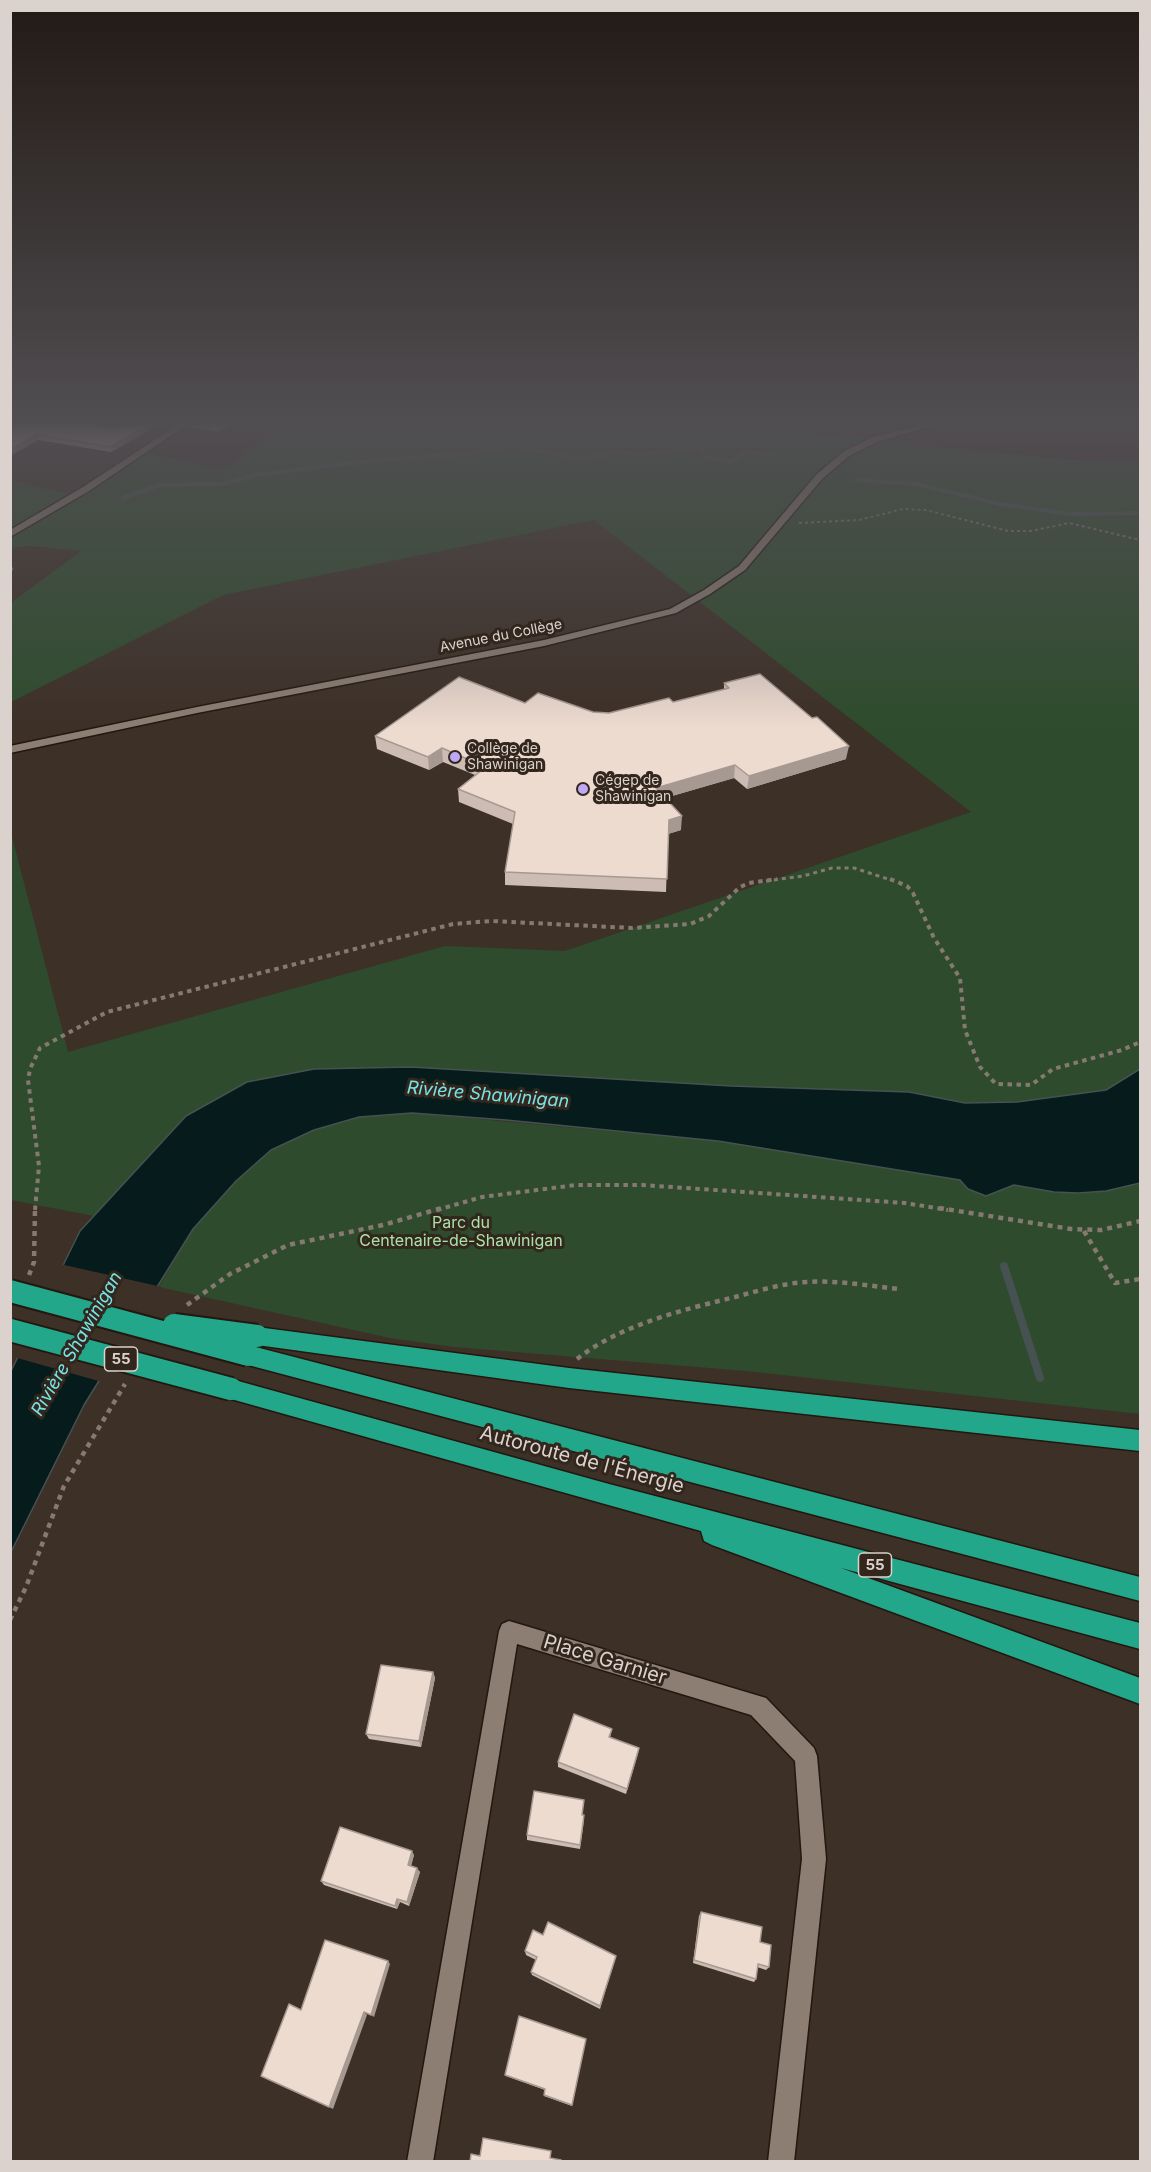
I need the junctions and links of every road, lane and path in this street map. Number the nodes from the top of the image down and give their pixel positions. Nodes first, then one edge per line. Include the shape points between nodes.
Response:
1 (25, 525) edge
2 (779, 525) edge
3 (986, 525) edge
4 (1058, 525) edge
5 (1079, 525) edge
6 (10, 534) edge
7 (1140, 540) edge
8 (10, 750) edge
9 (1140, 1042) edge
10 (1140, 1221) edge
11 (1084, 1230) junction
12 (1140, 1279) edge
13 (18, 1287) edge
14 (899, 1289) dead end
15 (181, 1311) dead end
16 (10, 1330) edge
17 (253, 1345) junction
18 (131, 1375) dead end
19 (569, 1378) junction
20 (1140, 1441) edge
21 (609, 1495) junction
22 (1140, 1589) edge
23 (10, 1620) edge
24 (1140, 1636) edge
25 (1140, 1691) edge
26 (420, 2162) edge
27 (781, 2162) edge

1 - 6 street
2 - 8 street, Avenue du Collège via 742,568 673,611 543,643
3 - 4 path via 1008,531
5 - 7 path
9 - 13 path via 1053,1070 1031,1085 996,1084 980,1067 965,1030 960,978 934,938 913,893 898,882 854,868 832,868 749,883 709,916 690,924 453,924 107,1011 40,1048 28,1080 39,1166 34,1262
10 - 11 path
11 - 12 path via 1115,1283
11 - 15 path via 905,1203 642,1185 576,1185 482,1197 383,1225 288,1245 230,1274
13 - 17 highway, Autoroute de l'Énergie / 55, bridge via 110,1317
14 - 19 path via 813,1282 751,1292 598,1342 581,1353
16 - 21 highway, Autoroute de l'Énergie / 55, bridge
17 - 19 highway
17 - 22 highway, Autoroute de l'Énergie / 55
18 - 23 path via 64,1486
19 - 20 highway
21 - 24 highway, Autoroute de l'Énergie / 55
21 - 25 highway
26 - 27 street, Place Garnier via 509,1631 758,1706 806,1756 814,1859

